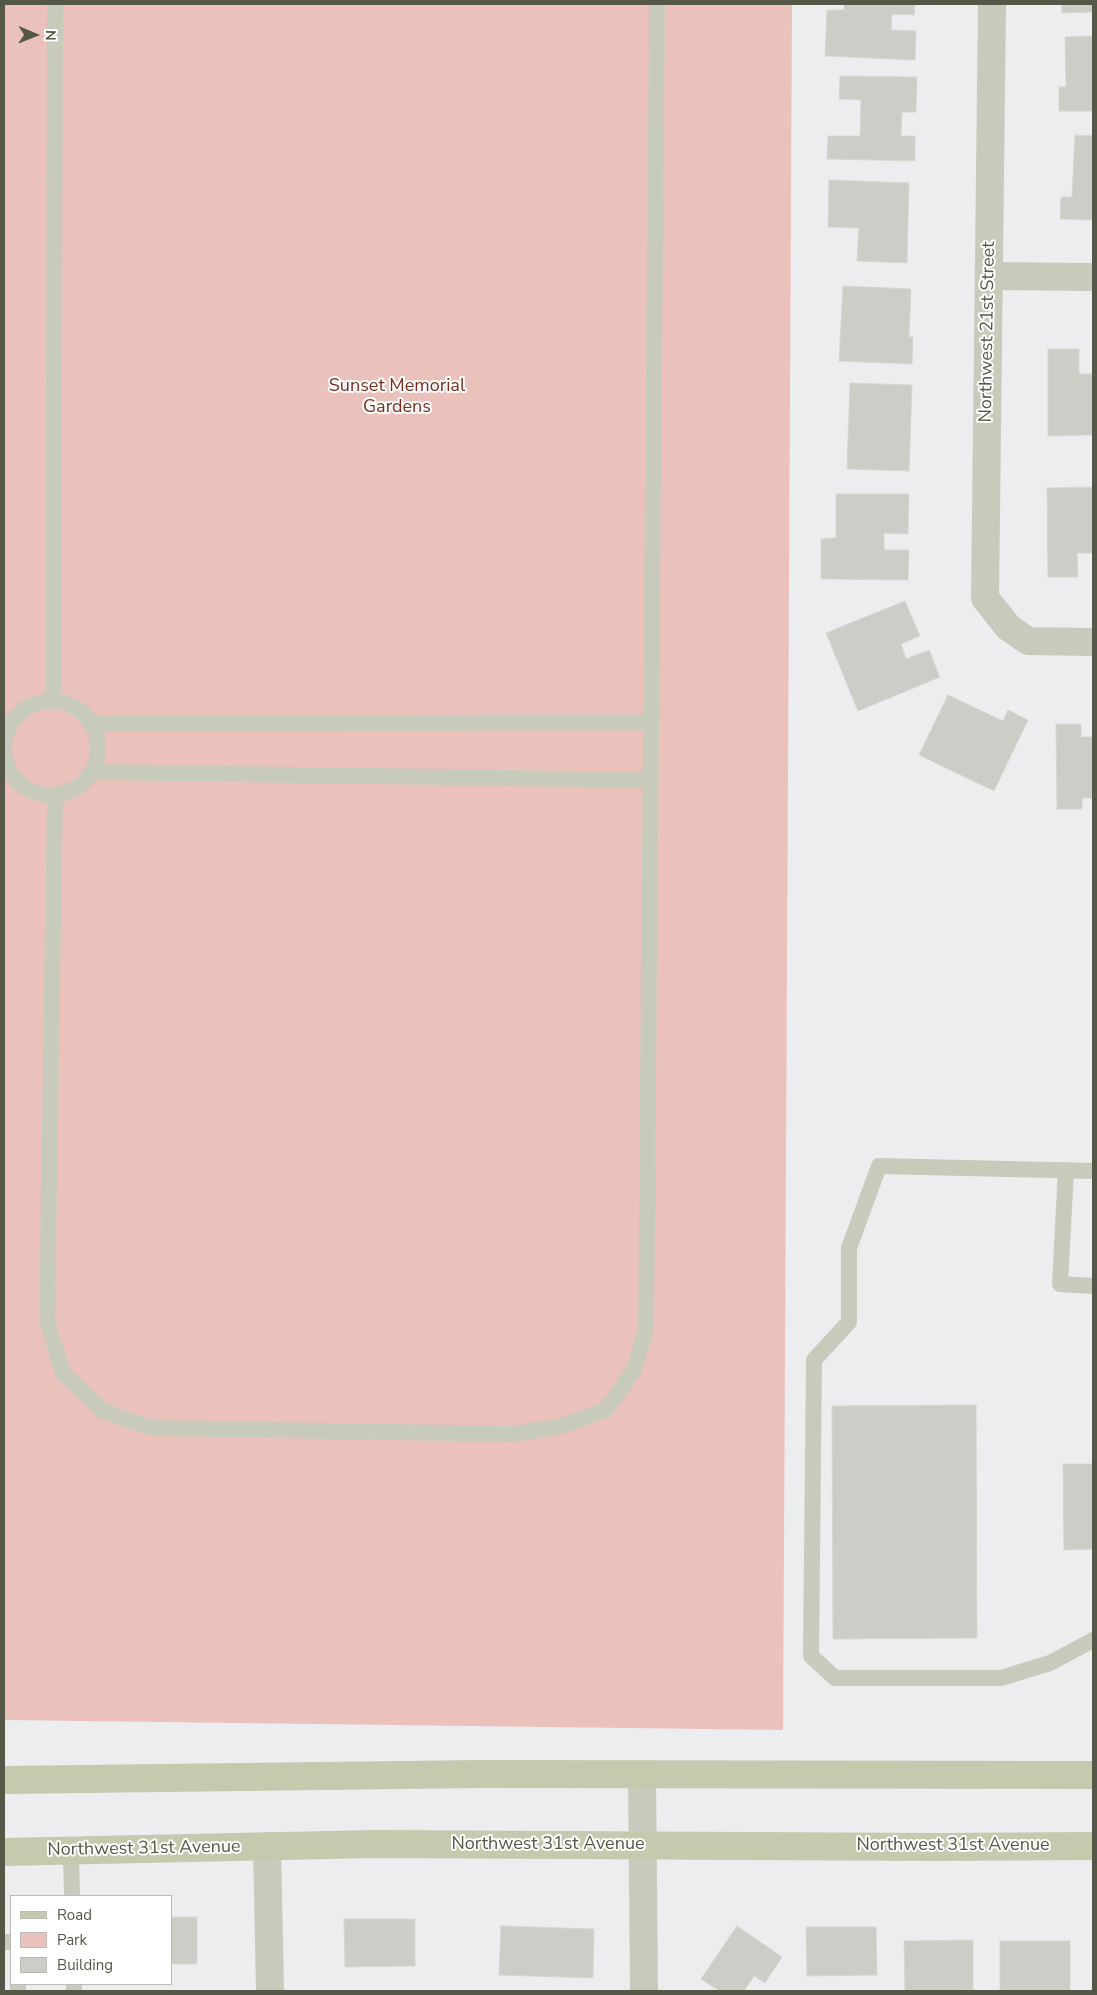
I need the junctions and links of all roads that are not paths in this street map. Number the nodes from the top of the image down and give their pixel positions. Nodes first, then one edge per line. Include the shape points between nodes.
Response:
1 (56, 4) edge
2 (657, 4) edge
3 (992, 4) edge
4 (989, 276) junction
5 (1093, 277) edge
6 (1093, 642) edge
7 (54, 700) junction
8 (651, 722) junction
9 (7, 723) edge
10 (92, 724) junction
11 (91, 772) junction
12 (8, 775) edge
13 (650, 780) junction
14 (55, 795) junction
15 (1066, 1170) junction
16 (1093, 1171) edge
17 (1093, 1286) edge
18 (1093, 1640) edge
19 (642, 1775) junction
20 (1093, 1775) edge
21 (4, 1780) edge
22 (642, 1845) junction
23 (267, 1846) junction
24 (1093, 1846) edge
25 (4, 1852) edge
26 (71, 1852) junction
27 (72, 1895) edge
28 (270, 1991) edge
29 (644, 1991) edge

1 - 7 lane
2 - 8 lane
3 - 4 street, Northwest 21st Street
4 - 5 street
4 - 6 street, Northwest 21st Street via 985,598 1008,627 1028,641
7 - 9 lane via 29,706
7 - 10 lane via 75,708
8 - 10 lane
8 - 13 lane
9 - 12 lane via 4,749
10 - 11 lane via 98,748
11 - 13 lane
11 - 14 lane via 76,788
12 - 14 lane via 39,794
13 - 14 lane via 646,1329 634,1370 606,1410 558,1428 512,1434 152,1428 103,1411 63,1373 47,1321
15 - 16 lane
15 - 17 lane via 1060,1284
15 - 18 lane via 880,1166 849,1248 849,1322 814,1360 812,1656 835,1678 1001,1678 1050,1663
19 - 20 main road
19 - 21 main road
19 - 22 street
22 - 23 main road, Northwest 31st Avenue
22 - 24 main road, Northwest 31st Avenue
22 - 29 street
23 - 26 main road, Northwest 31st Avenue
23 - 28 street
25 - 26 main road, Northwest 31st Avenue
26 - 27 lane

